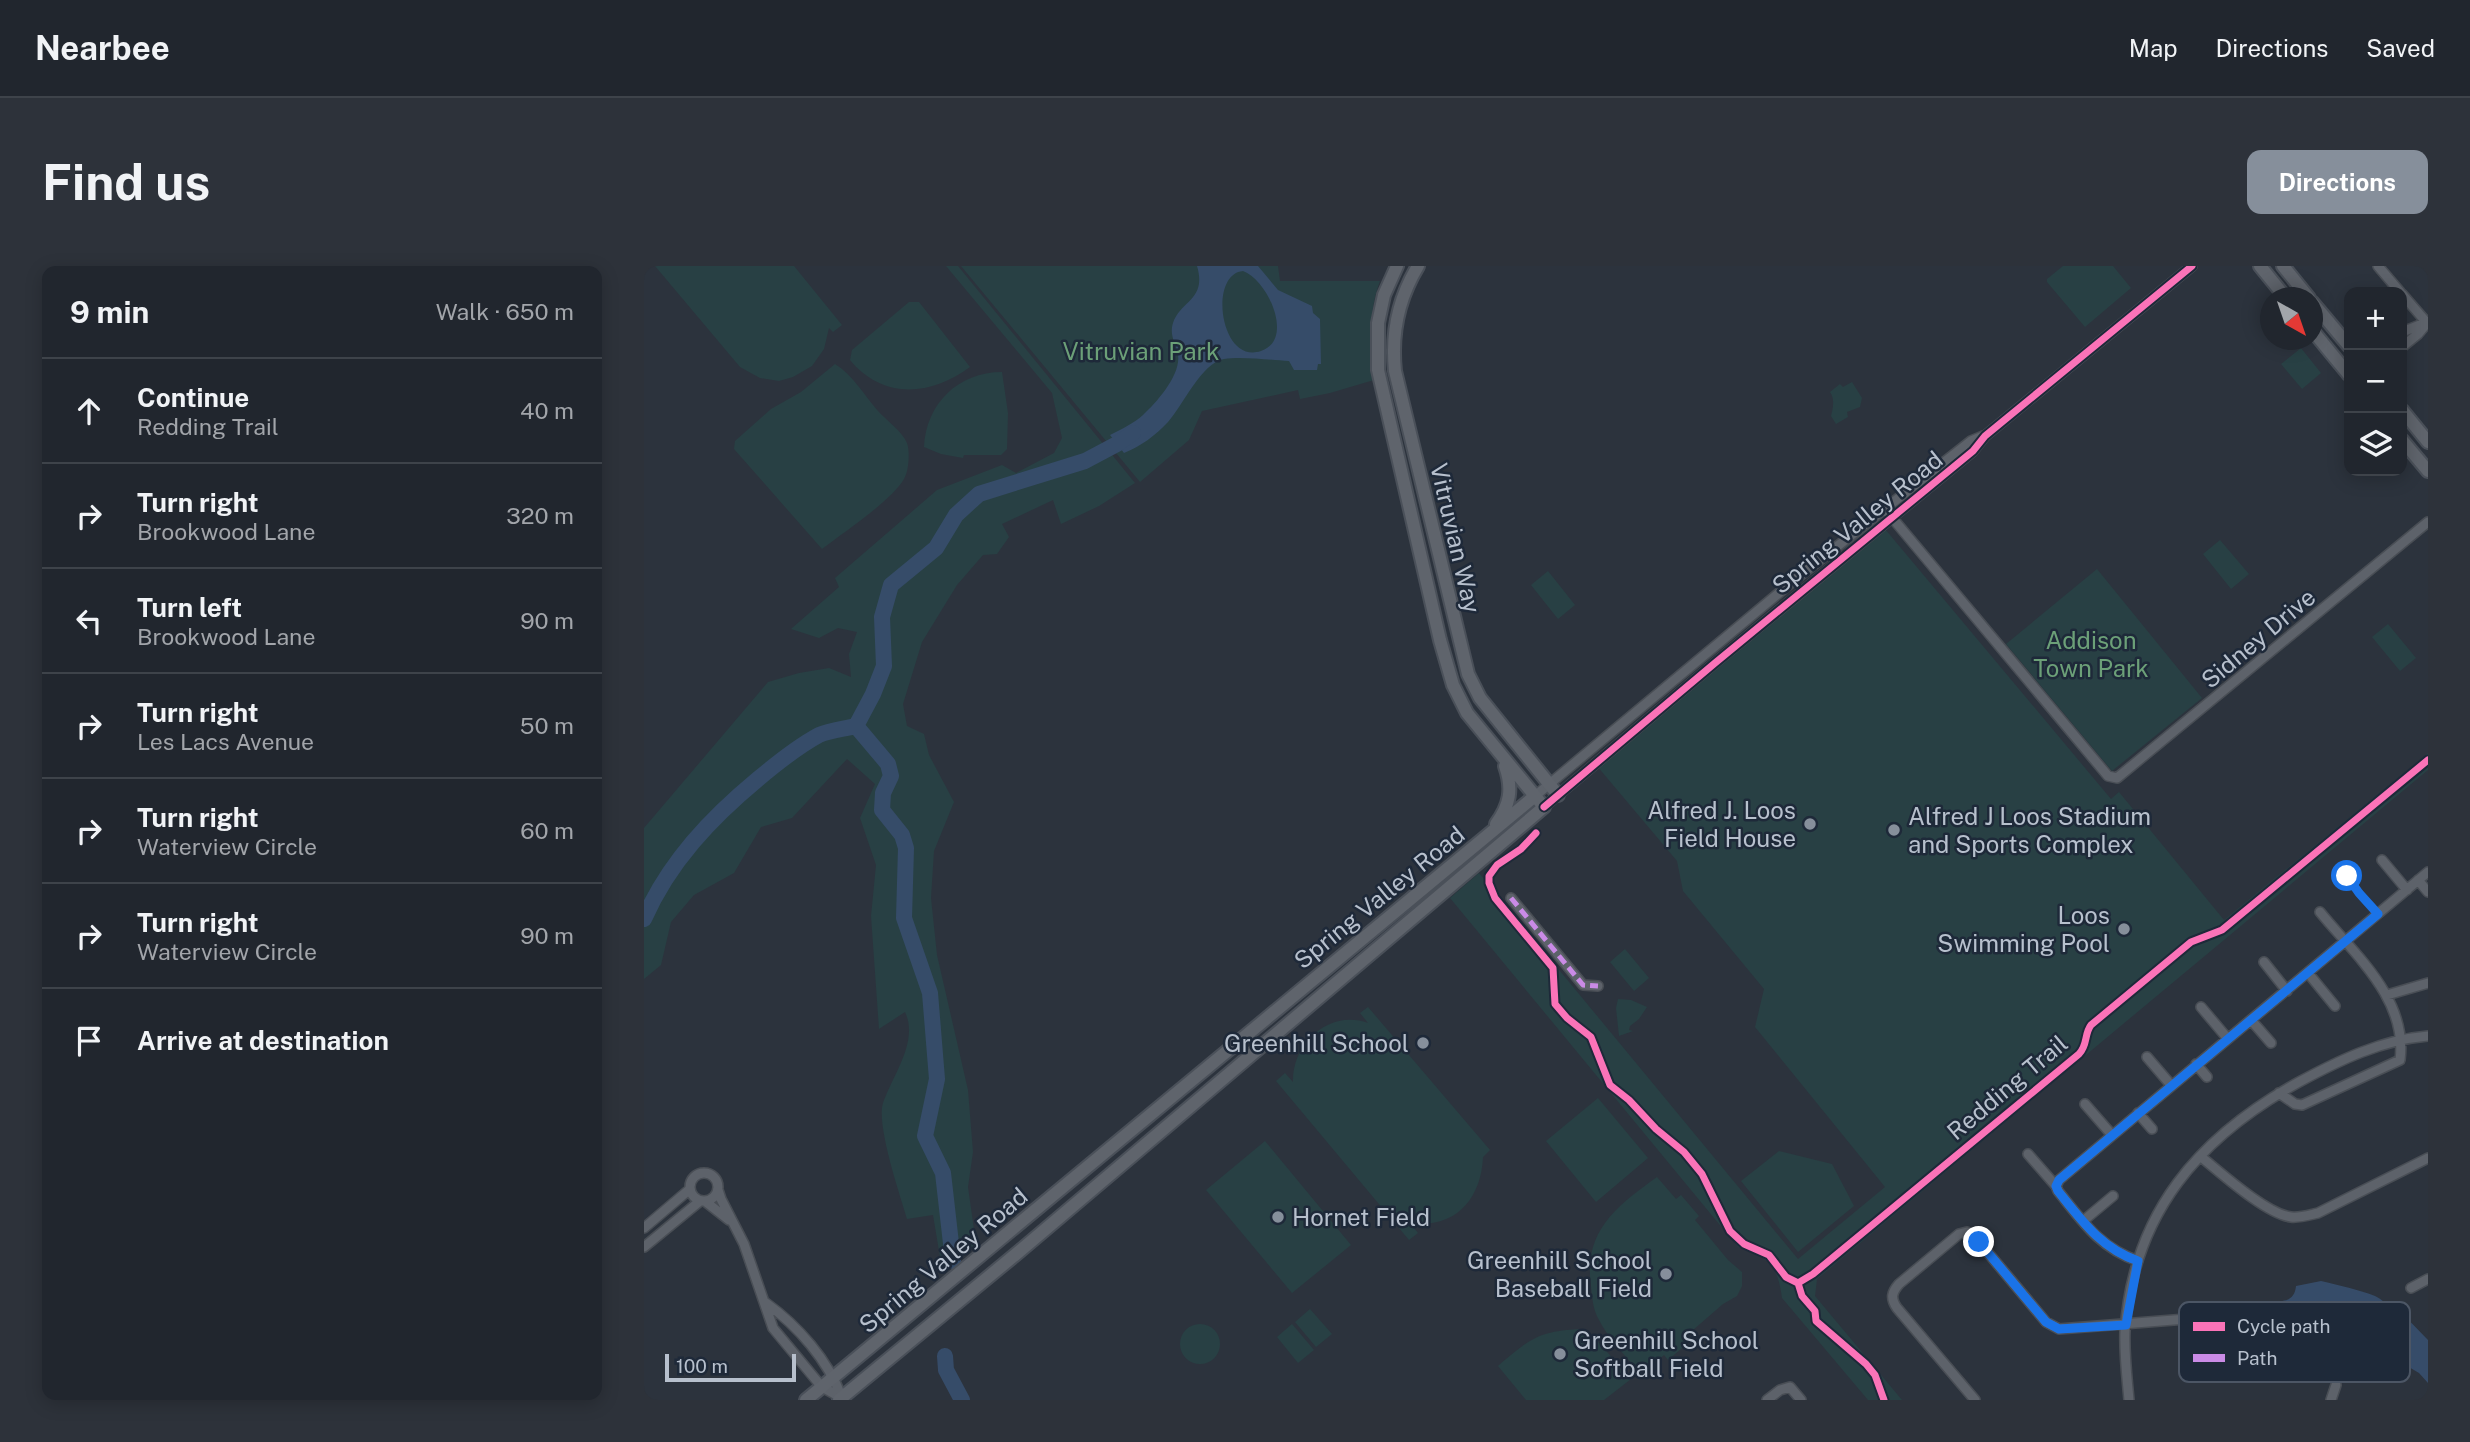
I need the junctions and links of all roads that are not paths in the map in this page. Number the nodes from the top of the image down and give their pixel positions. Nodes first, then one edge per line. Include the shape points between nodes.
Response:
1 (1397, 266) edge
2 (1418, 266) edge
3 (2192, 266) edge
4 (2260, 266) edge
5 (2283, 266) edge
6 (2378, 266) edge
7 (2277, 287) edge
8 (2300, 287) edge
9 (2396, 287) edge
10 (2407, 300) edge
11 (2323, 315) edge
12 (2428, 323) edge
13 (2407, 330) edge
14 (2344, 340) edge
15 (2323, 342) edge
16 (2407, 343) edge
17 (1394, 357) junction
18 (1377, 358) junction
19 (2344, 366) edge
20 (2404, 413) edge
21 (1985, 436) junction
22 (2428, 442) edge
23 (2407, 446) edge
24 (2428, 471) edge
25 (1884, 508) junction
26 (1892, 518) junction
27 (2428, 522) edge
28 (1434, 533) junction
29 (1416, 537) junction
30 (1440, 640) junction
31 (1468, 674) junction
32 (1501, 756) junction
33 (1554, 790) junction
34 (1535, 796) junction
35 (1544, 807) junction
36 (1489, 835) junction
37 (2382, 860) dead end
38 (2428, 872) edge
39 (2418, 880) junction
40 (2407, 890) junction
41 (1419, 891) junction
42 (2428, 892) edge
43 (1511, 898) dead end
44 (1430, 903) junction
45 (2320, 912) dead end
46 (2344, 942) junction
47 (2264, 962) dead end
48 (2308, 973) junction
49 (2428, 983) edge
50 (1598, 986) dead end
51 (2287, 990) junction
52 (2387, 995) junction
53 (2335, 1006) dead end
54 (2201, 1007) dead end
55 (2251, 1020) junction
56 (2428, 1036) edge
57 (2228, 1039) junction
58 (2400, 1040) junction
59 (2271, 1043) dead end
60 (2147, 1057) dead end
61 (2196, 1064) junction
62 (2207, 1077) dead end
63 (2171, 1085) junction
64 (2279, 1093) junction
65 (2085, 1104) dead end
66 (2138, 1113) junction
67 (2152, 1129) dead end
68 (2112, 1135) junction
69 (2028, 1154) dead end
70 (2200, 1156) junction
71 (2428, 1158) edge
72 (2056, 1186) junction
73 (690, 1189) junction
74 (719, 1190) junction
75 (2113, 1196) dead end
76 (703, 1201) junction
77 (2083, 1221) junction
78 (733, 1223) junction
79 (644, 1228) edge
80 (644, 1247) edge
81 (2138, 1261) junction
82 (2428, 1279) edge
83 (2411, 1288) dead end
84 (766, 1303) junction
85 (2179, 1320) edge
86 (2126, 1325) junction
87 (834, 1376) junction
88 (2336, 1385) dead end
89 (822, 1387) junction
90 (840, 1399) edge
91 (1768, 1399) edge
92 (806, 1400) edge
93 (1801, 1400) edge
94 (1975, 1400) edge
95 (2129, 1400) edge
96 (2330, 1400) edge

1 - 18 main road, Vitruvian Way via 1384,295
2 - 17 main road, Vitruvian Way via 1397,315
3 - 21 street, Spring Valley Road
4 - 7 main road
5 - 8 main road
6 - 9 street
10 - 12 street
11 - 14 main road
12 - 13 street
12 - 16 street
15 - 19 main road
17 - 18 main road
17 - 28 main road, Vitruvian Way
18 - 29 main road, Vitruvian Way
20 - 22 main road
21 - 25 street, Spring Valley Road via 1971,441
21 - 26 street, Spring Valley Road
23 - 24 main road
25 - 26 street
25 - 33 street, Spring Valley Road
26 - 27 street, Sidney Drive via 2111,778 2117,778
26 - 33 street, Spring Valley Road
28 - 29 main road
28 - 31 main road, Vitruvian Way
29 - 30 main road, Vitruvian Way
30 - 31 main road via 1451,643
30 - 32 main road, Vitruvian Way via 1467,713
31 - 33 main road, Vitruvian Way via 1480,698
32 - 34 main road, Vitruvian Way
32 - 36 main road via 1510,793
33 - 34 street, Spring Valley Road
33 - 35 street, Spring Valley Road
34 - 35 main road, Vitruvian Way
34 - 36 main road, Spring Valley Road
35 - 44 main road, Spring Valley Road
36 - 41 main road, Spring Valley Road
37 - 40 street
38 - 39 street
39 - 40 street
39 - 42 street
40 - 46 street
41 - 44 main road
41 - 87 main road, Spring Valley Road
43 - 50 street via 1583,985
44 - 90 main road, Spring Valley Road
45 - 46 street
46 - 48 street
46 - 52 street
47 - 51 street
48 - 51 street
48 - 53 street
49 - 52 street
51 - 55 street
52 - 58 street
54 - 57 street
55 - 57 street
55 - 59 street
56 - 58 street
57 - 61 street
58 - 64 street via 2353,1055
58 - 64 street via 2397,1063 2307,1103 2295,1104
60 - 63 street
61 - 62 street
61 - 63 street
63 - 66 street
64 - 70 street via 2233,1124
65 - 68 street
66 - 67 street
66 - 68 street
68 - 72 street
69 - 72 street
70 - 71 street via 2271,1210 2289,1217 2318,1213
70 - 81 street via 2174,1187
72 - 77 street
73 - 74 street via 693,1178 707,1173 715,1178
73 - 76 street via 692,1196
73 - 79 street
74 - 76 street via 715,1197
74 - 78 street
75 - 77 street
76 - 78 street
76 - 80 street
77 - 81 street via 2102,1243
78 - 84 street
81 - 86 street
82 - 83 street
84 - 87 street via 787,1318
84 - 89 street via 773,1328
85 - 86 street
86 - 94 street via 2053,1327 1973,1236 1959,1234 1899,1284 1892,1298
86 - 95 street
87 - 89 main road, Spring Valley Road
87 - 90 street
88 - 96 street
89 - 90 street
89 - 92 main road, Spring Valley Road
91 - 93 street via 1790,1387

